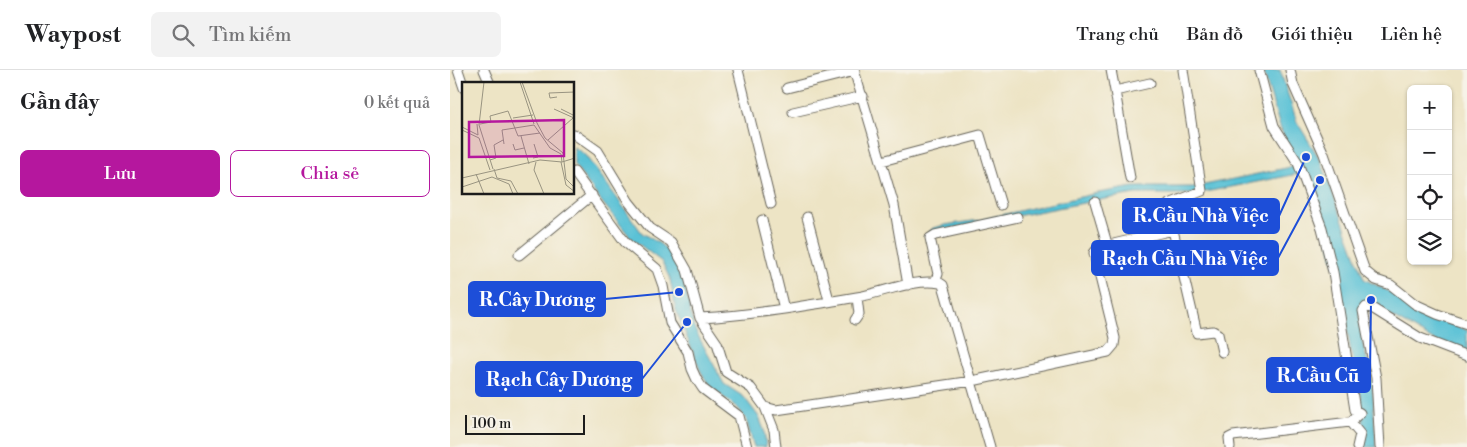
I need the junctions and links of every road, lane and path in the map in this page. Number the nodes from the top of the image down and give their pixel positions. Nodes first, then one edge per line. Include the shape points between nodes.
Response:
1 (458, 70) edge
2 (484, 70) edge
3 (738, 70) edge
4 (1111, 70) edge
5 (1183, 70) edge
6 (1259, 70) edge
7 (1290, 70) edge
8 (854, 71) edge
9 (462, 82) edge
10 (489, 82) edge
11 (1150, 83) dead end
12 (787, 88) dead end
13 (1115, 91) junction
14 (864, 96) junction
15 (793, 112) dead end
16 (575, 135) edge
17 (882, 161) junction
18 (575, 173) edge
19 (1130, 178) dead end
20 (592, 195) junction
21 (1095, 202) dead end
22 (771, 204) dead end
23 (1001, 205) dead end
24 (807, 217) dead end
25 (1018, 217) dead end
26 (762, 220) dead end
27 (1173, 230) junction
28 (1105, 246) junction
29 (519, 255) dead end
30 (935, 282) junction
31 (908, 285) junction
32 (857, 297) junction
33 (830, 300) junction
34 (784, 309) junction
35 (700, 318) junction
36 (855, 320) dead end
37 (1467, 324) edge
38 (1222, 352) dead end
39 (1467, 356) edge
40 (972, 381) junction
41 (765, 407) junction
42 (1350, 422) junction
43 (747, 447) edge
44 (776, 447) edge
45 (990, 447) edge
46 (1230, 447) edge
47 (1357, 447) edge
48 (1380, 447) edge

1 - 9 street
2 - 10 street
3 - 22 street
4 - 13 street
5 - 27 street via 1202,191 1169,204
6 - 42 street via 1274,126 1298,163 1316,206 1333,272 1355,410 1360,413
7 - 37 street via 1365,271 1415,304
8 - 12 street
8 - 14 street
11 - 13 street
13 - 19 street
14 - 15 street
14 - 17 street
16 - 35 street via 598,151 629,202 650,228 671,242 687,270
17 - 23 street via 980,135
17 - 31 street via 894,205
18 - 20 street
20 - 29 street
20 - 43 street via 625,242 657,269 670,323 688,352 697,380 703,389 739,416
21 - 28 street
24 - 33 street
25 - 30 street via 930,238 938,274
26 - 34 street
27 - 28 street
27 - 38 street via 1197,334 1213,331 1218,334
28 - 40 street via 1094,253 1115,338 1108,352
30 - 31 street
30 - 40 street via 943,285
31 - 32 street
32 - 33 street
32 - 36 street via 859,314
33 - 34 street
34 - 35 street
35 - 41 street via 713,335 726,372 751,388
39 - 48 street via 1420,338 1366,307 1363,311 1376,378
40 - 41 street via 792,408 776,410
40 - 45 street
41 - 44 street via 774,430
42 - 46 street via 1233,436 1229,438
42 - 47 street via 1360,434

